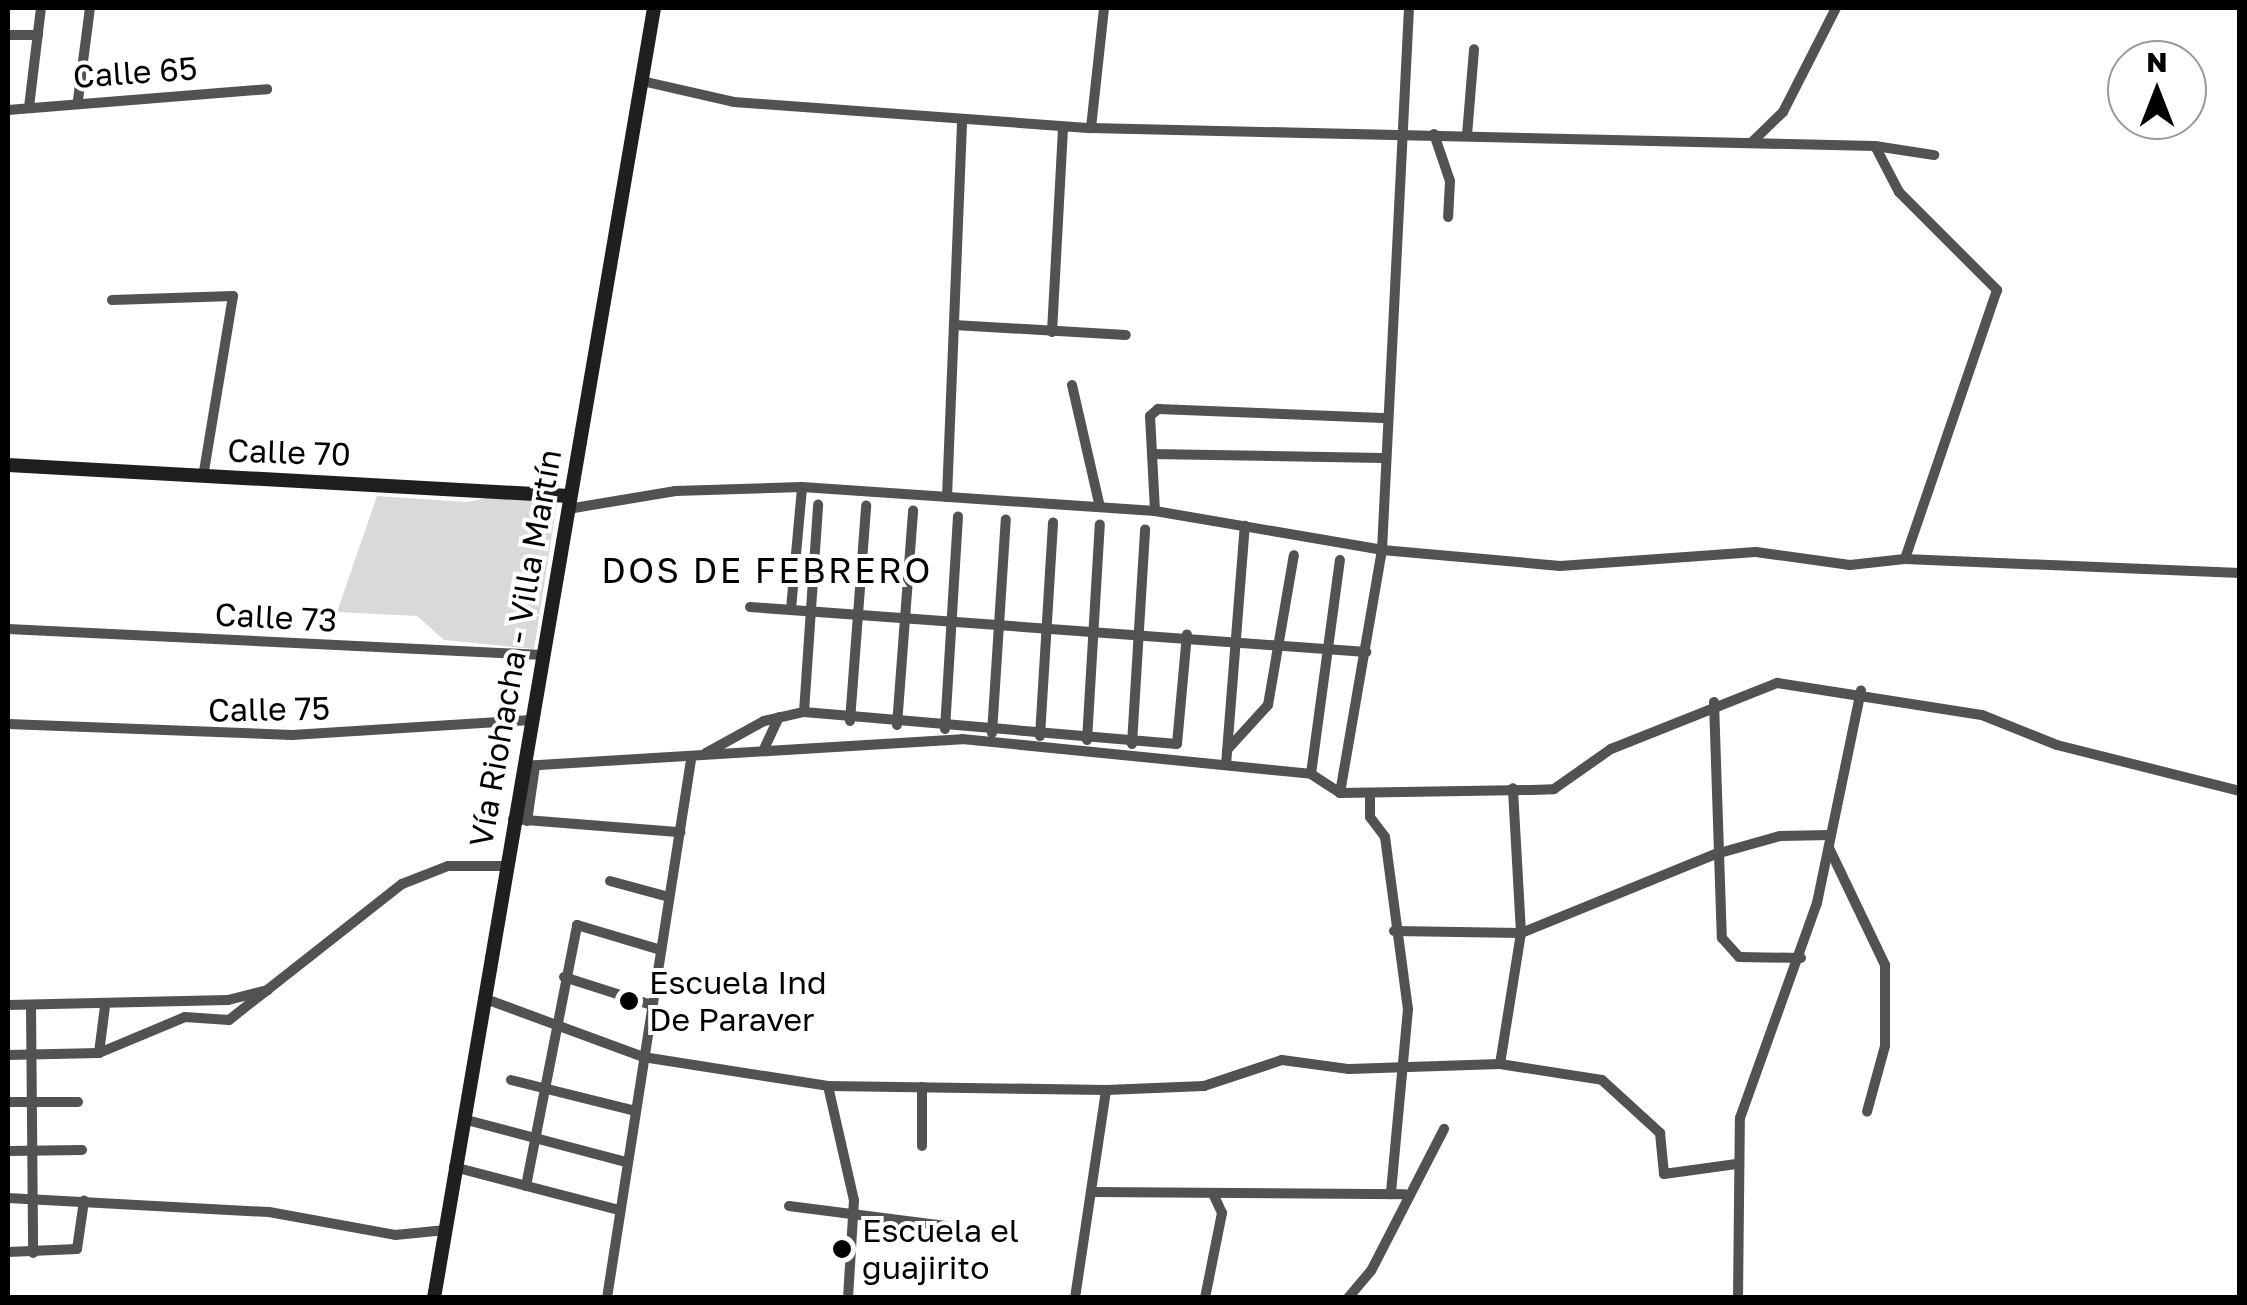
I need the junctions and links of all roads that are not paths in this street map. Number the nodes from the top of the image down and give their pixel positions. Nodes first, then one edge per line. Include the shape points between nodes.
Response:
1 (41, 8) edge
2 (90, 8) edge
3 (654, 8) edge
4 (1104, 8) edge
5 (1409, 8) edge
6 (1836, 8) edge
7 (38, 34) junction
8 (8, 35) edge
9 (1474, 49) dead end
10 (642, 82) junction
11 (267, 89) dead end
12 (78, 100) junction
13 (28, 107) junction
14 (8, 110) edge
15 (962, 119) junction
16 (1063, 126) junction
17 (1091, 128) junction
18 (1400, 133) junction
19 (1434, 134) junction
20 (1467, 135) junction
21 (1751, 142) junction
22 (1876, 146) junction
23 (1934, 155) dead end
24 (1448, 217) dead end
25 (112, 300) dead end
26 (954, 325) junction
27 (1052, 332) junction
28 (1126, 334) dead end
29 (1072, 385) dead end
30 (1383, 418) junction
31 (1152, 454) junction
32 (1383, 458) junction
33 (8, 464) edge
34 (204, 477) junction
35 (802, 487) junction
36 (947, 496) junction
37 (568, 502) junction
38 (818, 504) dead end
39 (866, 506) dead end
40 (1100, 507) junction
41 (1155, 511) junction
42 (913, 512) dead end
43 (958, 516) dead end
44 (1006, 519) dead end
45 (1053, 522) dead end
46 (1100, 524) dead end
47 (1246, 526) junction
48 (1146, 529) dead end
49 (1382, 550) junction
50 (1294, 554) dead end
51 (1905, 559) junction
52 (1340, 560) dead end
53 (2240, 573) edge
54 (750, 606) dead end
55 (791, 609) junction
56 (807, 610) junction
57 (858, 613) junction
58 (904, 616) junction
59 (953, 619) junction
60 (1000, 622) junction
61 (1049, 625) junction
62 (1094, 628) junction
63 (8, 629) edge
64 (1140, 631) junction
65 (1187, 634) junction
66 (1236, 637) junction
67 (1283, 642) junction
68 (1328, 647) junction
69 (1366, 652) junction
70 (542, 655) junction
71 (1861, 692) junction
72 (1714, 702) junction
73 (804, 712) junction
74 (778, 717) junction
75 (530, 720) junction
76 (850, 721) junction
77 (8, 724) edge
78 (897, 725) junction
79 (945, 729) junction
80 (992, 732) junction
81 (1040, 736) junction
82 (1086, 740) junction
83 (1132, 744) junction
84 (764, 749) junction
85 (1228, 750) junction
86 (703, 755) junction
87 (691, 760) junction
88 (1226, 765) junction
89 (529, 766) junction
90 (1311, 774) junction
91 (1513, 788) junction
92 (2240, 791) edge
93 (1340, 793) junction
94 (1370, 794) junction
95 (520, 820) junction
96 (680, 832) junction
97 (1830, 842) junction
98 (1716, 854) junction
99 (505, 866) junction
100 (610, 881) dead end
101 (669, 897) junction
102 (1394, 931) junction
103 (1521, 932) junction
104 (660, 950) junction
105 (1801, 958) junction
106 (564, 977) junction
107 (268, 990) junction
108 (483, 998) junction
109 (8, 1005) edge
110 (652, 1005) junction
111 (30, 1006) junction
112 (105, 1006) junction
113 (555, 1028) junction
114 (99, 1053) junction
115 (8, 1055) edge
116 (32, 1055) junction
117 (643, 1057) junction
118 (1400, 1063) junction
119 (1500, 1064) junction
120 (511, 1080) dead end
121 (828, 1086) junction
122 (922, 1087) junction
123 (544, 1088) junction
124 (1106, 1090) junction
125 (8, 1102) edge
126 (78, 1102) dead end
127 (33, 1103) junction
128 (635, 1111) junction
129 (1867, 1112) dead end
130 (463, 1118) junction
131 (1444, 1129) dead end
132 (535, 1136) junction
133 (922, 1146) dead end
134 (34, 1150) junction
135 (82, 1150) dead end
136 (8, 1151) edge
137 (626, 1162) junction
138 (1736, 1164) junction
139 (454, 1167) junction
140 (526, 1186) junction
141 (1093, 1192) junction
142 (1214, 1194) junction
143 (1391, 1194) junction
144 (1406, 1194) junction
145 (8, 1198) edge
146 (32, 1198) junction
147 (84, 1201) junction
148 (789, 1206) dead end
149 (618, 1210) junction
150 (853, 1218) junction
151 (946, 1226) dead end
152 (446, 1230) junction
153 (8, 1252) edge
154 (32, 1252) junction
155 (849, 1297) edge
156 (434, 1298) edge
157 (607, 1298) edge
158 (1075, 1298) edge
159 (1205, 1298) edge
160 (1348, 1298) edge
161 (1738, 1298) edge

1 - 7 street
2 - 12 street
3 - 10 main road, Vía Riohacha - Villa Martín
4 - 17 street
5 - 18 street
6 - 21 street via 1782,112
7 - 8 street
7 - 13 street
9 - 20 street
10 - 15 street via 734,102
10 - 37 main road, Vía Riohacha - Villa Martín
11 - 12 street, Calle 65
12 - 13 street, Calle 65
13 - 14 street, Calle 65
15 - 16 street
15 - 26 street
16 - 17 street
16 - 27 street
17 - 18 street
18 - 19 street
18 - 30 street
19 - 20 street
19 - 24 street via 1450,180
20 - 21 street
21 - 22 street
22 - 23 street
22 - 51 street via 1900,192 1997,290
25 - 34 street via 233,296
26 - 27 street
26 - 36 street
27 - 28 street
29 - 40 street
30 - 31 street via 1158,409
30 - 32 street
31 - 32 street
31 - 41 street
32 - 49 street
33 - 34 main road, Calle 70
34 - 37 main road, Calle 70
35 - 36 street
35 - 37 street
35 - 55 street
36 - 40 street
37 - 70 main road, Vía Riohacha - Villa Martín
38 - 56 street
39 - 57 street
40 - 41 street
41 - 47 street
42 - 58 street
43 - 59 street
44 - 60 street
45 - 61 street
46 - 62 street
47 - 49 street
47 - 66 street
48 - 64 street
49 - 51 street via 1560,566 1756,552 1850,565
49 - 69 street
50 - 67 street
51 - 53 street
52 - 68 street
54 - 55 street
55 - 56 street
56 - 57 street
56 - 73 street
57 - 58 street
57 - 76 street
58 - 59 street
58 - 78 street
59 - 60 street
59 - 79 street
60 - 61 street
60 - 80 street
61 - 62 street
61 - 81 street
62 - 64 street
62 - 82 street
63 - 70 street, Calle 73
64 - 65 street
64 - 83 street
65 - 66 street
65 - 83 street via 1176,744
66 - 67 street
66 - 85 street
67 - 68 street
67 - 85 street via 1268,705
68 - 69 street
68 - 90 street
69 - 93 street
70 - 75 main road, Vía Riohacha - Villa Martín
71 - 72 street via 1777,682
71 - 92 street via 1982,715 2057,745
71 - 97 street
72 - 91 street via 1611,749 1554,789
72 - 98 street
73 - 74 street
73 - 76 street
74 - 84 street
74 - 86 street
75 - 77 street, Calle 75 via 292,735
75 - 89 main road, Vía Riohacha - Villa Martín
76 - 78 street
78 - 79 street
79 - 80 street
80 - 81 street
81 - 82 street
82 - 83 street
84 - 86 street
84 - 88 street via 962,739
85 - 88 street
86 - 87 street
87 - 89 street
87 - 96 street
88 - 90 street
89 - 95 main road, Vía Riohacha - Villa Martín
90 - 93 street
91 - 94 street
91 - 103 street
93 - 94 street
94 - 102 street via 1370,818 1385,837
95 - 96 street
95 - 99 main road, Vía Riohacha - Villa Martín
96 - 101 street
97 - 98 street via 1780,836
97 - 105 street
97 - 129 street via 1885,965 1885,1046
98 - 103 street
98 - 105 street via 1722,938 1740,958
99 - 107 street via 448,866 402,884
99 - 108 main road, Vía Riohacha - Villa Martín
100 - 101 street
101 - 104 street
102 - 103 street
102 - 118 street via 1408,1009
103 - 119 street
104 - 106 street via 577,925
104 - 110 street
105 - 138 street via 1740,1118
106 - 110 street
106 - 113 street
107 - 112 street
107 - 114 street via 229,1020 185,1018
108 - 113 street
108 - 130 main road, Vía Riohacha - Villa Martín
109 - 111 street
110 - 117 street
111 - 112 street
111 - 116 street
112 - 114 street
113 - 117 street
113 - 123 street
114 - 116 street
115 - 116 street
116 - 127 street
117 - 121 street
117 - 128 street
118 - 119 street
118 - 124 street via 1349,1069 1282,1060 1204,1086
118 - 143 street
119 - 138 street via 1602,1080 1660,1133 1664,1174
120 - 123 street
121 - 122 street
121 - 150 street
122 - 124 street
122 - 133 street
123 - 128 street
123 - 132 street
124 - 141 street
125 - 127 street
126 - 127 street
127 - 134 street
128 - 137 street
130 - 132 street
130 - 139 main road, Vía Riohacha - Villa Martín
131 - 144 street
132 - 137 street
132 - 140 street
134 - 135 street
134 - 136 street
134 - 146 street
137 - 149 street
138 - 161 street
139 - 140 street
139 - 152 main road, Vía Riohacha - Villa Martín
140 - 149 street
141 - 142 street
141 - 158 street
142 - 143 street
142 - 159 street via 1222,1213
143 - 144 street
144 - 160 street via 1371,1271
145 - 146 street
146 - 147 street
146 - 154 street
147 - 152 street via 269,1212 396,1235
147 - 154 street via 77,1249
148 - 150 street
149 - 157 street
150 - 151 street
150 - 155 street
152 - 156 main road, Vía Riohacha - Villa Martín
153 - 154 street

